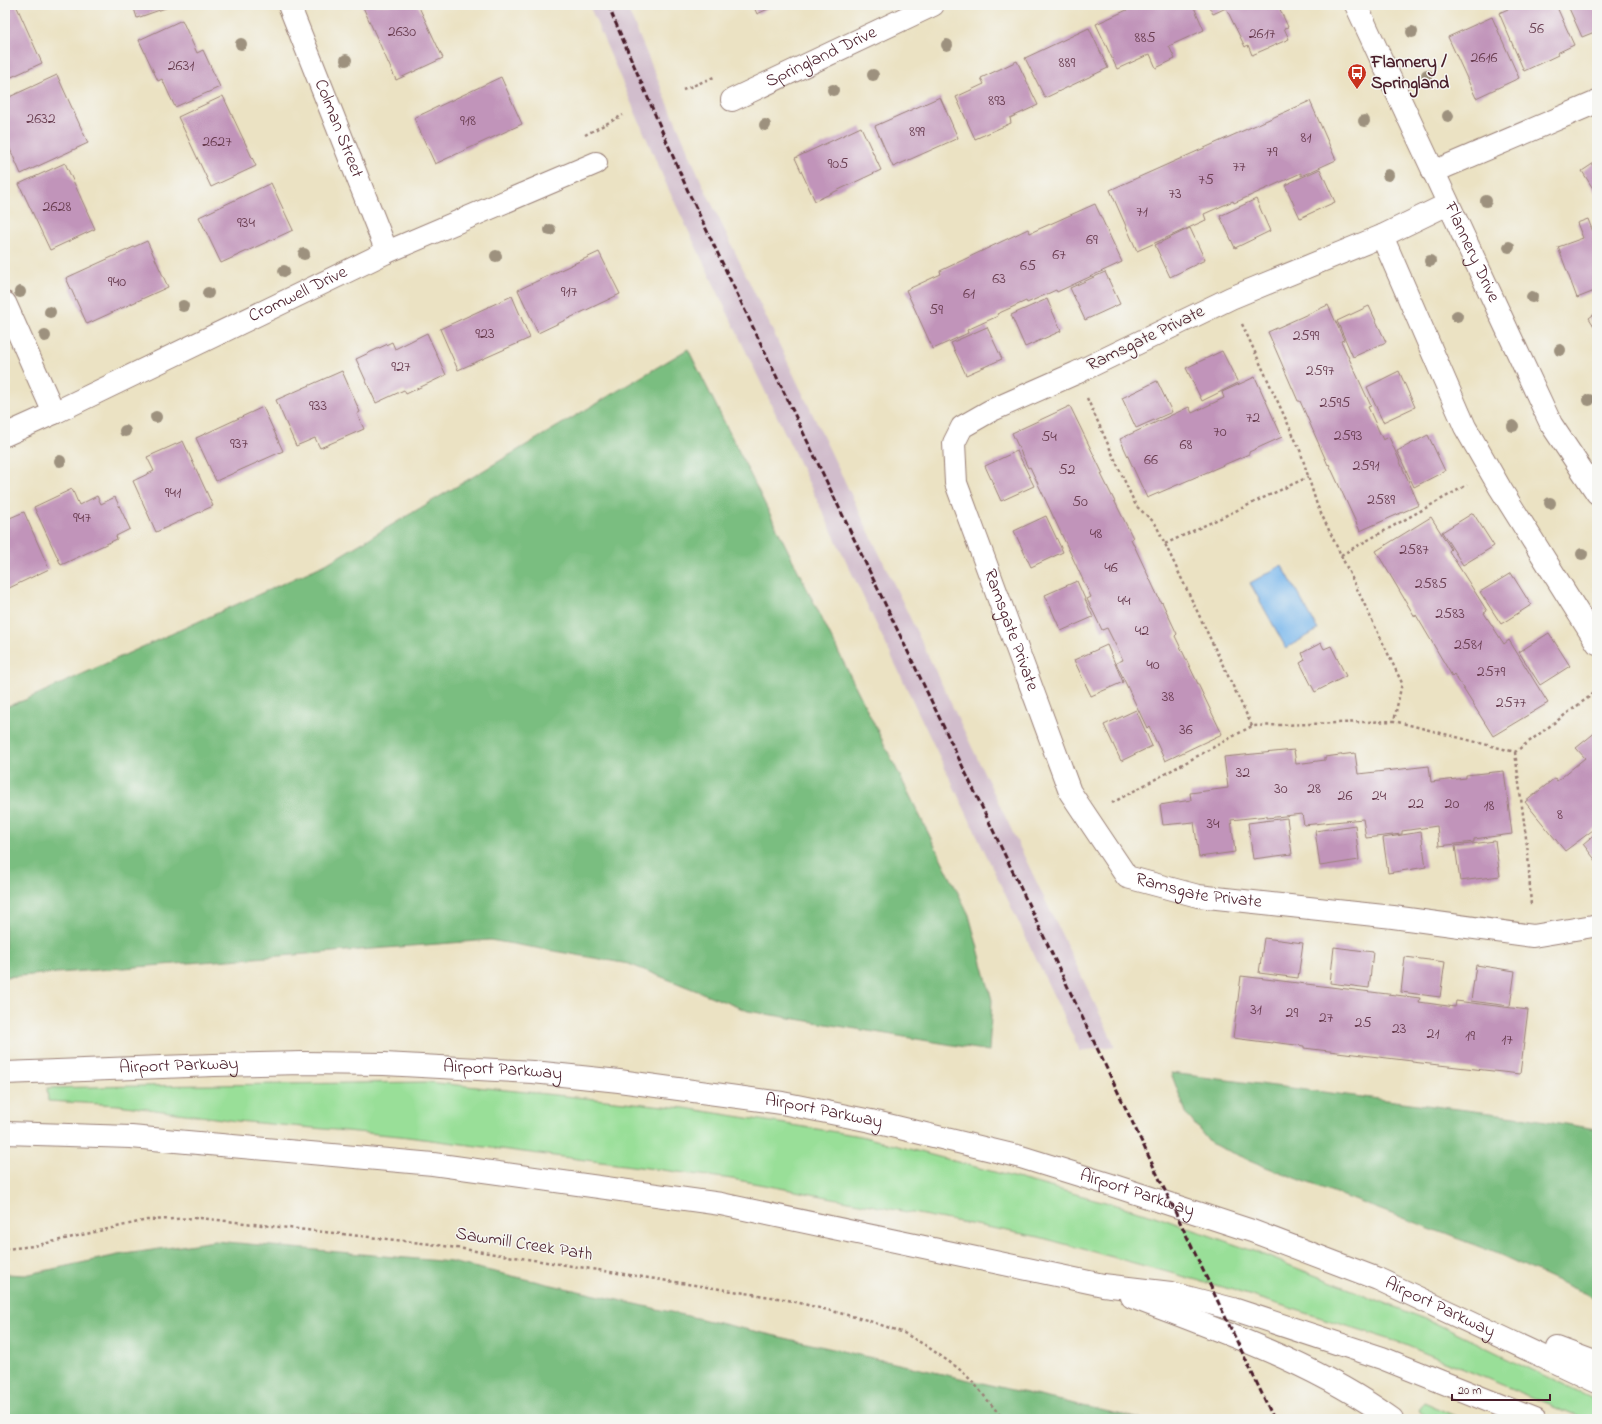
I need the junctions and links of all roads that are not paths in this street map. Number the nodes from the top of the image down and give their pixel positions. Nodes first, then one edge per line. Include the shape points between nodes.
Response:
1 (289, 5) edge
2 (933, 5) edge
3 (1356, 5) edge
4 (732, 100) dead end
5 (1597, 102) edge
6 (596, 163) dead end
7 (1433, 172) junction
8 (1448, 204) junction
9 (1382, 236) junction
10 (387, 252) junction
11 (5, 303) edge
12 (54, 413) junction
13 (5, 435) edge
14 (1597, 494) edge
15 (1597, 643) edge
16 (1597, 925) edge
17 (5, 1072) edge
18 (5, 1133) edge
19 (1103, 1285) junction
20 (1415, 1296) junction
21 (1597, 1363) edge
22 (1597, 1382) edge
23 (1392, 1419) edge
24 (1534, 1419) edge

1 - 10 main road, Colman Street
2 - 4 main road, Springland Drive
3 - 7 main road, Flannery Drive
5 - 7 main road
6 - 10 main road, Cromwell Drive
7 - 8 main road, Flannery Drive
8 - 9 main road, Ramsgate Private
8 - 14 main road, Flannery Drive via 1551,424
9 - 15 main road via 1465,427
9 - 16 main road, Ramsgate Private via 1231,298 990,411 962,427 954,443 956,483 1070,792 1127,877 1198,896 1393,917 1533,936
10 - 12 main road, Cromwell Drive
11 - 12 main road
12 - 13 main road, Cromwell Drive
17 - 20 main road, Airport Parkway via 230,1064 384,1064 533,1072 782,1103 950,1139 1108,1184 1252,1231 1378,1279
18 - 19 main road via 131,1137 440,1165 721,1204
19 - 23 main road via 1274,1352 1324,1376
19 - 24 main road via 1171,1293 1233,1309 1382,1358
20 - 21 main road
20 - 22 main road, Airport Parkway

